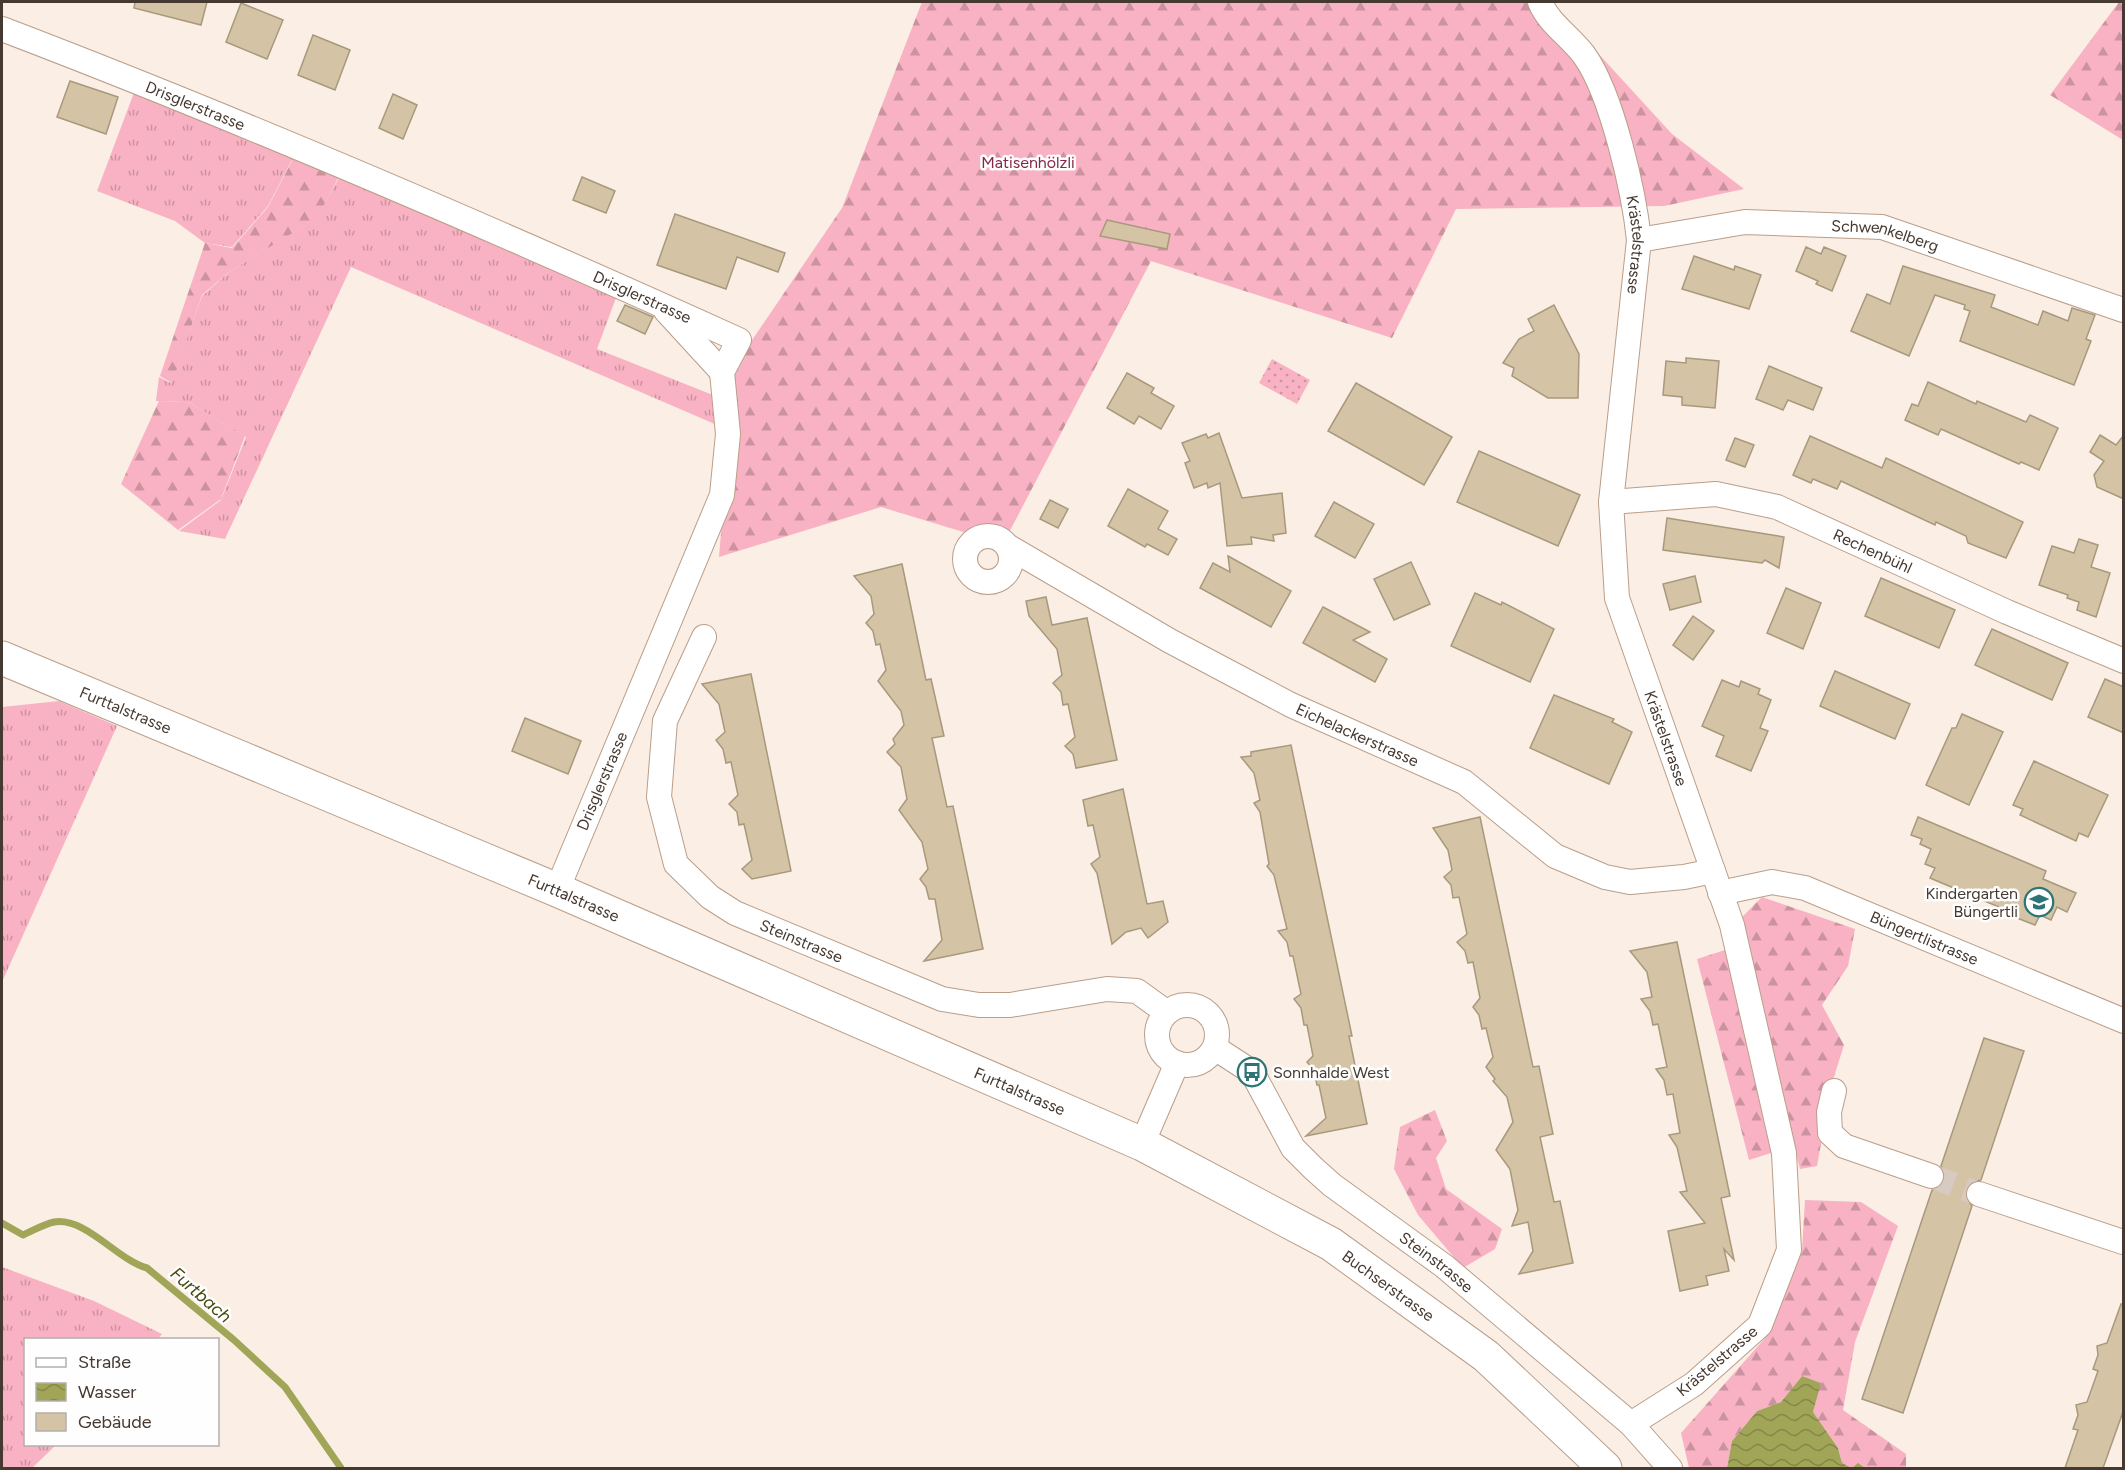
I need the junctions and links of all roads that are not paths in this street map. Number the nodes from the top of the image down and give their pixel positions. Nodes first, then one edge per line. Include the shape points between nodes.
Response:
1 (1540, 2) edge
2 (2, 30) edge
3 (1638, 240) junction
4 (661, 304) junction
5 (2123, 310) edge
6 (722, 372) junction
7 (1611, 502) junction
8 (1009, 547) dead end
9 (704, 637) dead end
10 (2, 658) edge
11 (2124, 661) edge
12 (1717, 882) junction
13 (557, 890) junction
14 (1167, 1012) junction
15 (2124, 1021) edge
16 (1215, 1048) junction
17 (1177, 1063) junction
18 (1834, 1091) dead end
19 (1142, 1143) junction
20 (1931, 1176) tunnel mouth
21 (1979, 1194) tunnel mouth
22 (2123, 1242) edge
23 (1631, 1424) junction
24 (1605, 1468) edge
25 (1670, 1468) edge

1 - 3 street, Krästelstrasse via 1544,13 1583,53 1603,88 1636,214
2 - 4 street, Drisglerstrasse via 112,71
3 - 5 street, Schwenkelberg via 1745,222 1881,227
3 - 7 street, Krästelstrasse
4 - 6 street
4 - 6 street, Drisglerstrasse via 739,340
6 - 13 street, Drisglerstrasse via 728,434 722,495
7 - 11 street, Rechenbühl via 1716,494 1777,507
7 - 12 street, Krästelstrasse via 1617,598
8 - 12 street, Eichelackerstrasse via 1170,641 1291,705 1464,782 1556,856 1605,877 1630,882 1684,877
9 - 14 street, Steinstrasse via 665,721 659,797 676,864 710,897 735,913 942,999 1010,1005 1107,989 1137,991
10 - 13 main road, Furttalstrasse
12 - 15 street, Büngertlistrasse via 1772,882 1805,888
12 - 23 street, Krästelstrasse via 1745,976 1785,1153 1790,1250 1760,1325 1694,1384
13 - 19 main road, Furttalstrasse
14 - 16 street via 1186,1004 1205,1010 1217,1028
14 - 17 street via 1157,1036 1162,1052
16 - 17 street via 1199,1063
16 - 23 street, Steinstrasse via 1252,1072 1293,1148 1313,1168 1444,1266
17 - 19 street
18 - 20 street via 1830,1133 1844,1146
19 - 24 main road, Buchserstrasse via 1331,1244 1486,1356
21 - 22 street
23 - 25 street, Steinstrasse

